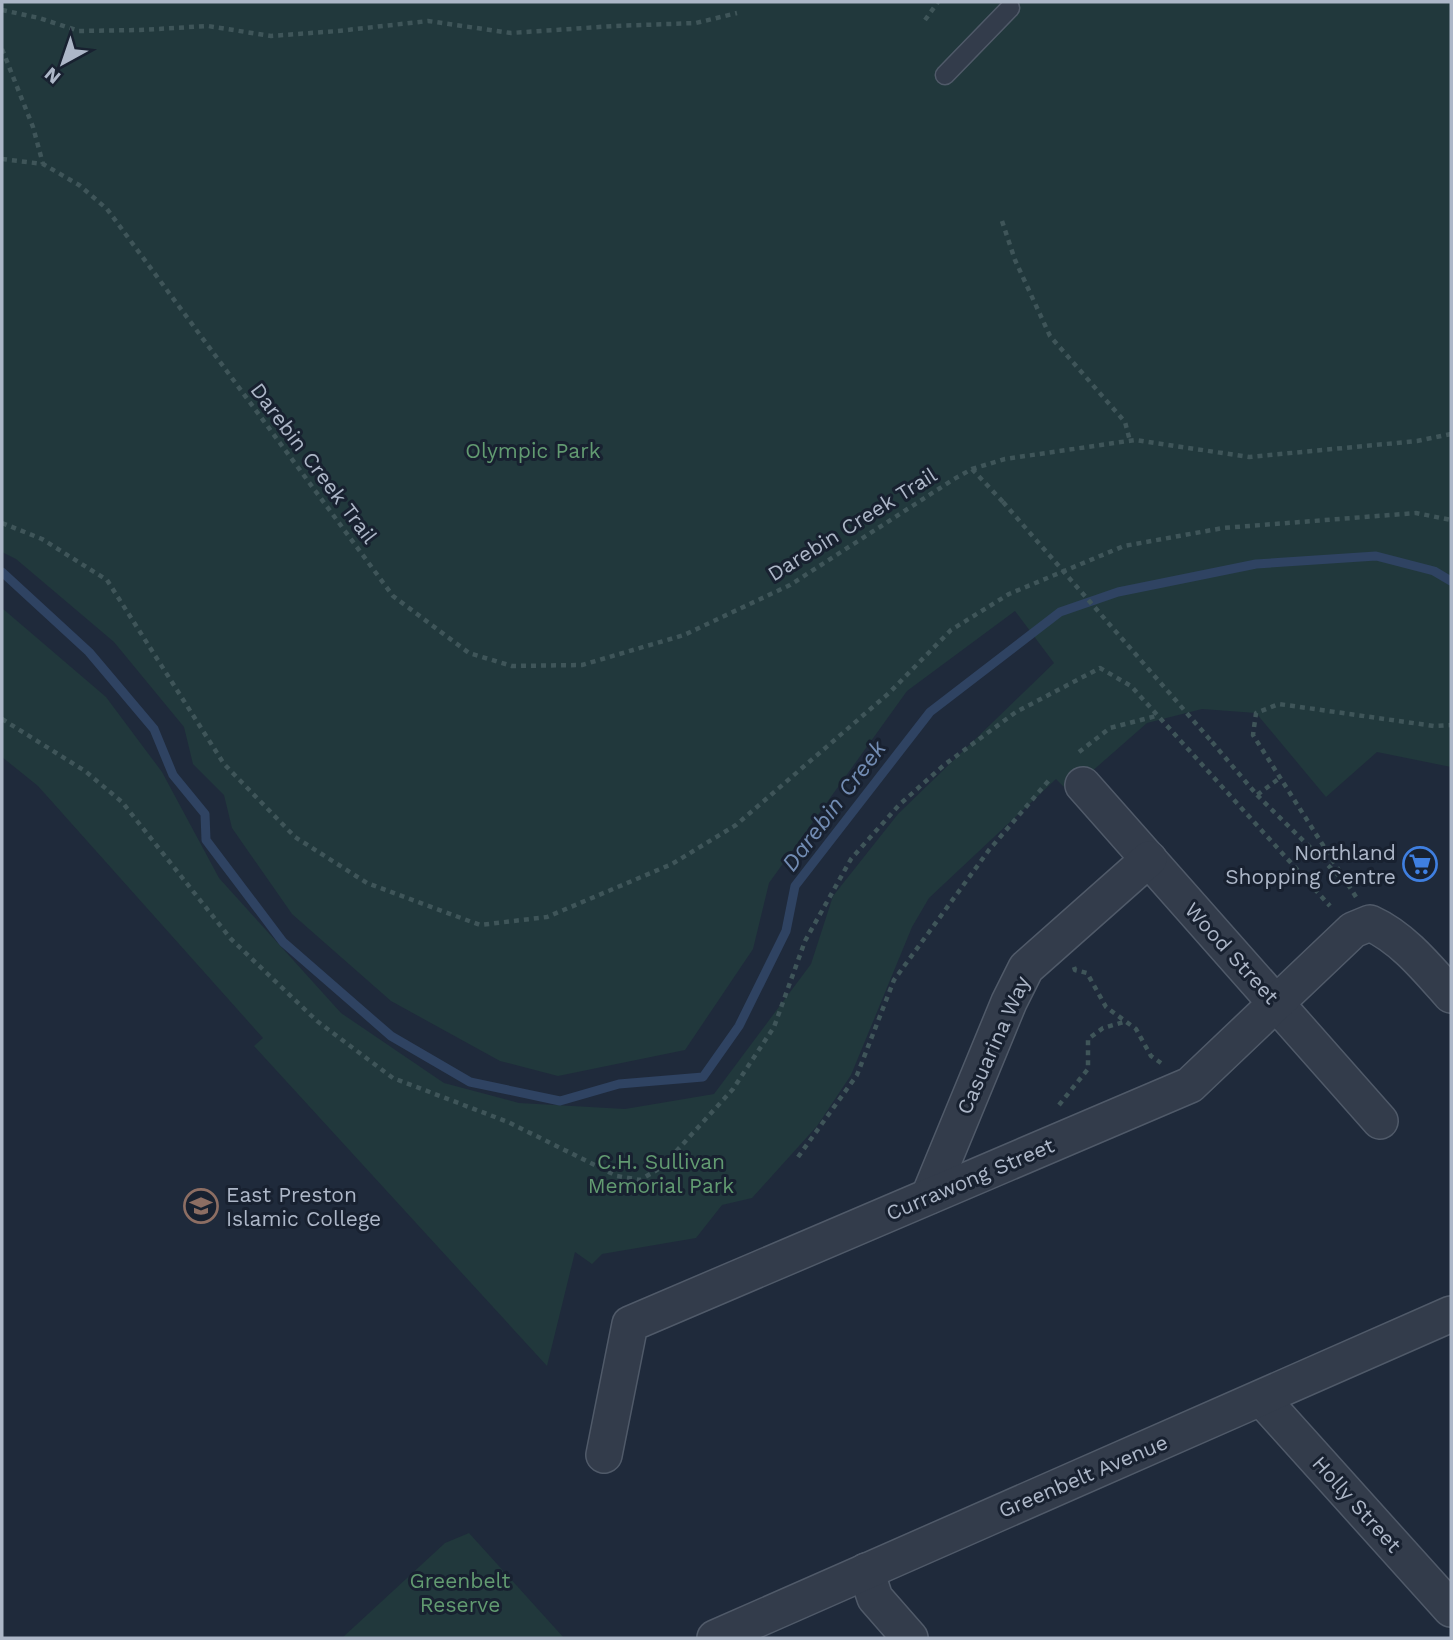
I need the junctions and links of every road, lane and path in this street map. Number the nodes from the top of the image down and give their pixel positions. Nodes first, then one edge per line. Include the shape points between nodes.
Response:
1 (938, 2) edge
2 (1010, 8) dead end
3 (2, 10) edge
4 (737, 13) dead end
5 (925, 20) dead end
6 (2, 49) edge
7 (945, 75) dead end
8 (2, 159) edge
9 (43, 164) junction
10 (1002, 221) dead end
11 (1451, 434) edge
12 (1130, 441) junction
13 (972, 469) junction
14 (1451, 520) edge
15 (2, 523) edge
16 (1156, 716) junction
17 (2, 719) edge
18 (1451, 725) edge
19 (1071, 771) junction
20 (1281, 778) junction
21 (1257, 795) junction
22 (1149, 859) junction
23 (1348, 885) junction
24 (1353, 930) junction
25 (1388, 931) junction
26 (1053, 944) junction
27 (1451, 995) edge
28 (1277, 1002) junction
29 (1125, 1021) junction
30 (1167, 1068) dead end
31 (1058, 1108) dead end
32 (1380, 1121) dead end
33 (798, 1157) dead end
34 (929, 1196) junction
35 (1451, 1314) edge
36 (1262, 1399) junction
37 (604, 1455) dead end
38 (866, 1571) junction
39 (1451, 1609) edge
40 (715, 1638) edge
41 (910, 1638) edge

1 - 5 path
2 - 7 lane
3 - 4 path via 79,31 208,26 271,36 428,21 510,33 696,23
6 - 9 path
8 - 9 path, Darebin Creek Trail
9 - 13 path, Darebin Creek Trail via 79,185 107,209 393,596 470,653 512,666 582,665 684,635 790,585
10 - 12 path via 1014,260 1050,336 1125,422
11 - 12 path, Darebin Creek Trail via 1250,457
12 - 13 path, Darebin Creek Trail via 1005,459
13 - 21 path, bridge
14 - 15 path via 1416,513 1223,528 1124,546 1009,594 951,629 889,693 736,825 672,864 547,917 480,925 367,883 295,837 224,764 107,580 42,539
16 - 17 path via 1131,686 1100,668 1016,712 899,805 851,859 805,941 774,1027 733,1088 662,1167 640,1180 617,1176 508,1122 393,1078 317,1021 231,940 122,802 85,771
16 - 19 path via 1110,728
16 - 24 path
18 - 20 path via 1279,704 1256,713 1253,735
19 - 22 street, Wood Street
19 - 33 path via 989,850 894,979 857,1075
20 - 21 path
20 - 23 path
21 - 23 path
22 - 26 street, Casuarina Way
22 - 28 street, Wood Street
23 - 25 path
24 - 25 street via 1370,923
24 - 28 street, Currawong Street
25 - 27 street
26 - 29 path via 1070,958 1075,970 1087,973 1105,1007
26 - 34 street, Casuarina Way via 1026,968 1009,1002
28 - 32 street, Wood Street
28 - 34 street, Currawong Street via 1190,1085
29 - 30 path via 1136,1029 1151,1056
29 - 31 path via 1088,1039 1088,1069
34 - 37 street, Currawong Street via 630,1324
35 - 36 street, Greenbelt Avenue
36 - 38 street, Greenbelt Avenue
36 - 39 street, Holly Street
38 - 40 street, Greenbelt Avenue
38 - 41 street via 875,1598

